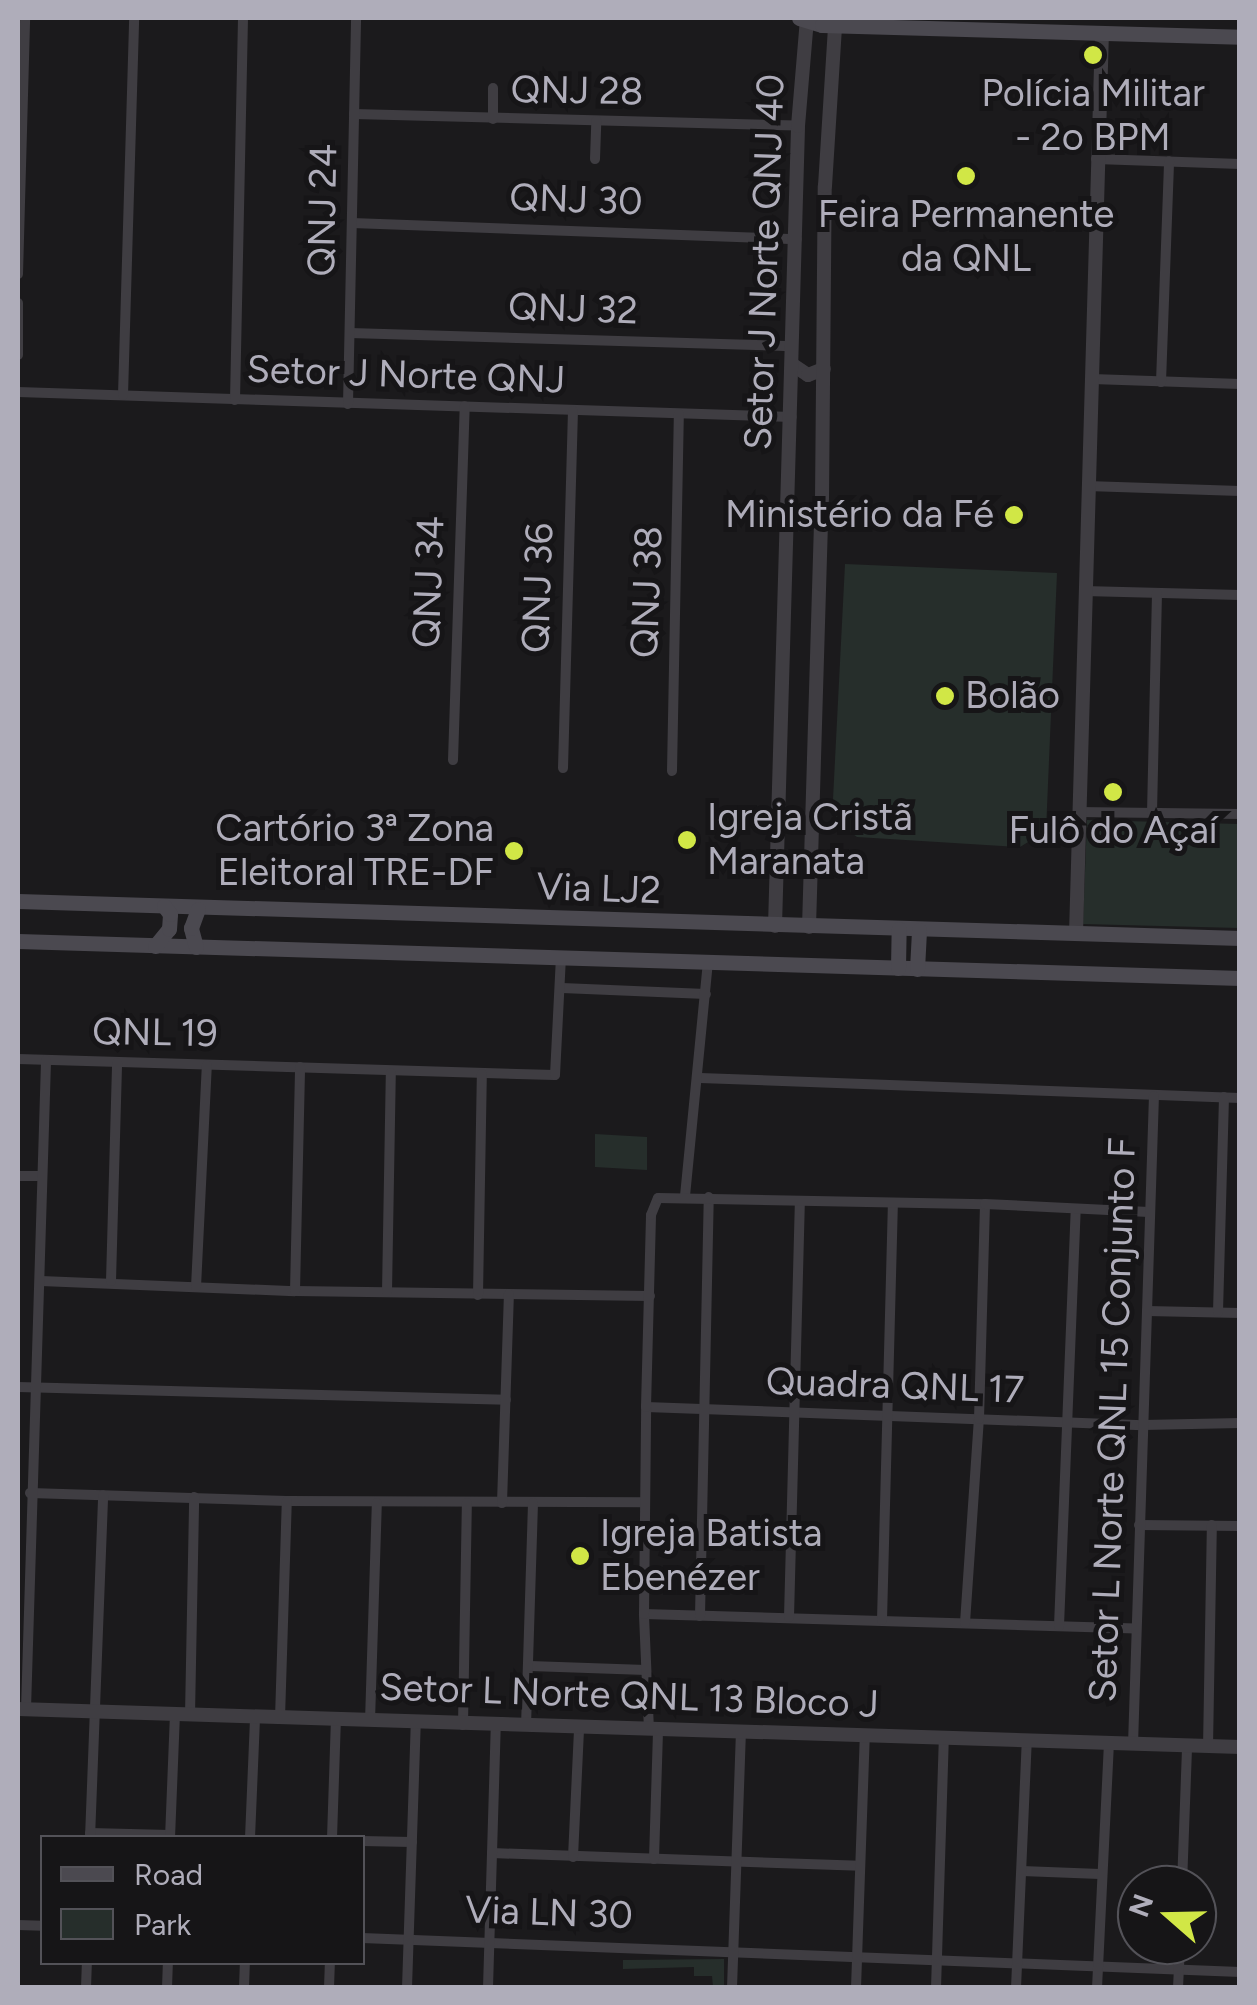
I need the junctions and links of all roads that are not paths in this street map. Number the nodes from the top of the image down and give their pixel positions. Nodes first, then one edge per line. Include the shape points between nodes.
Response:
1 (25, 18) edge
2 (134, 18) edge
3 (243, 18) edge
4 (356, 18) edge
5 (804, 18) edge
6 (982, 24) edge
7 (835, 26) junction
8 (1102, 33) junction
9 (1236, 34) edge
10 (493, 88) dead end
11 (829, 111) junction
12 (354, 114) junction
13 (493, 119) junction
14 (799, 120) junction
15 (596, 121) junction
16 (595, 159) dead end
17 (1096, 159) junction
18 (1169, 161) junction
19 (1240, 164) edge
20 (352, 223) junction
21 (796, 238) junction
22 (18, 274) edge
23 (18, 303) edge
24 (350, 333) junction
25 (794, 346) junction
26 (18, 355) edge
27 (793, 365) junction
28 (824, 370) junction
29 (1092, 379) junction
30 (1162, 382) junction
31 (1240, 384) edge
32 (18, 392) edge
33 (123, 395) junction
34 (824, 396) junction
35 (793, 398) junction
36 (235, 400) junction
37 (348, 404) junction
38 (464, 406) junction
39 (573, 410) junction
40 (679, 414) junction
41 (792, 417) junction
42 (1087, 486) junction
43 (1240, 490) edge
44 (1084, 591) junction
45 (1157, 593) junction
46 (1240, 595) edge
47 (453, 760) dead end
48 (779, 764) junction
49 (811, 767) junction
50 (563, 768) dead end
51 (672, 772) dead end
52 (1078, 812) junction
53 (1152, 814) junction
54 (1240, 814) edge
55 (777, 845) junction
56 (809, 848) junction
57 (18, 902) edge
58 (164, 906) junction
59 (198, 909) junction
60 (775, 926) junction
61 (809, 928) junction
62 (899, 929) junction
63 (919, 930) junction
64 (1076, 934) junction
65 (1240, 938) edge
66 (18, 941) edge
67 (155, 946) junction
68 (196, 946) junction
69 (561, 956) junction
70 (708, 962) junction
71 (898, 968) junction
72 (917, 968) junction
73 (1240, 978) edge
74 (562, 988) junction
75 (706, 994) junction
76 (18, 1060) edge
77 (46, 1060) junction
78 (117, 1063) junction
79 (207, 1065) junction
80 (300, 1067) junction
81 (391, 1073) junction
82 (482, 1074) junction
83 (700, 1078) junction
84 (1154, 1096) junction
85 (1224, 1097) junction
86 (1240, 1098) edge
87 (18, 1176) edge
88 (42, 1176) junction
89 (685, 1196) junction
90 (709, 1197) junction
91 (800, 1202) junction
92 (893, 1203) junction
93 (985, 1204) junction
94 (1076, 1210) junction
95 (1150, 1212) junction
96 (40, 1280) junction
97 (111, 1282) junction
98 (196, 1287) junction
99 (295, 1291) junction
100 (387, 1292) junction
101 (510, 1294) junction
102 (478, 1295) junction
103 (650, 1296) junction
104 (1147, 1311) junction
105 (1218, 1312) junction
106 (1240, 1313) edge
107 (36, 1386) junction
108 (18, 1387) edge
109 (506, 1400) junction
110 (646, 1408) junction
111 (705, 1411) junction
112 (797, 1412) junction
113 (887, 1415) junction
114 (978, 1419) junction
115 (1068, 1421) junction
116 (1240, 1423) edge
117 (1143, 1424) junction
118 (30, 1493) junction
119 (104, 1496) junction
120 (194, 1497) junction
121 (288, 1502) junction
122 (645, 1502) junction
123 (377, 1503) junction
124 (467, 1503) junction
125 (502, 1503) junction
126 (532, 1503) junction
127 (1139, 1525) junction
128 (1212, 1525) junction
129 (1240, 1526) edge
130 (23, 1596) edge
131 (644, 1614) junction
132 (700, 1616) junction
133 (789, 1617) junction
134 (882, 1620) junction
135 (965, 1622) junction
136 (1060, 1626) junction
137 (1136, 1629) junction
138 (530, 1666) junction
139 (646, 1670) junction
140 (22, 1709) edge
141 (96, 1712) junction
142 (183, 1715) junction
143 (254, 1718) junction
144 (280, 1718) junction
145 (336, 1720) junction
146 (370, 1721) junction
147 (416, 1723) junction
148 (463, 1725) junction
149 (496, 1726) junction
150 (526, 1726) junction
151 (579, 1728) junction
152 (654, 1730) junction
153 (741, 1734) junction
154 (865, 1736) junction
155 (944, 1738) junction
156 (1027, 1741) junction
157 (1109, 1744) junction
158 (1133, 1745) junction
159 (1187, 1747) junction
160 (1208, 1747) junction
161 (1240, 1748) edge
162 (90, 1835) edge
163 (170, 1835) edge
164 (250, 1835) edge
165 (332, 1835) edge
166 (365, 1841) edge
167 (412, 1842) junction
168 (492, 1854) junction
169 (573, 1857) junction
170 (654, 1859) junction
171 (737, 1862) junction
172 (1183, 1865) edge
173 (860, 1866) junction
174 (1022, 1871) junction
175 (1100, 1874) junction
176 (365, 1938) edge
177 (409, 1940) junction
178 (489, 1941) junction
179 (734, 1949) junction
180 (857, 1957) junction
181 (937, 1959) junction
182 (1017, 1962) junction
183 (1179, 1965) edge
184 (1098, 1966) junction
185 (1179, 1969) junction
186 (1240, 1972) edge
187 (407, 1988) edge
188 (488, 1988) edge
189 (732, 1988) edge
190 (856, 1988) edge
191 (936, 1988) edge
192 (1016, 1988) edge
193 (1097, 1988) edge
194 (1178, 1988) edge

1 - 22 street
2 - 33 street
3 - 36 street
4 - 12 street, QNJ 24
5 - 7 main road
5 - 14 street, Setor J Norte QNJ 40
6 - 7 main road
6 - 8 main road
7 - 11 street
8 - 9 main road
8 - 17 street
10 - 13 street
11 - 14 street via 811,105
11 - 28 street
12 - 13 street, QNJ 28
12 - 20 street, QNJ 24
13 - 15 street, QNJ 28
14 - 15 street, QNJ 28
14 - 21 street, Setor J Norte QNJ 40
15 - 16 street
17 - 18 street
17 - 29 street
18 - 19 street
18 - 30 street
20 - 21 street, QNJ 30
20 - 24 street, QNJ 24
21 - 25 street, Setor J Norte QNJ 40
23 - 26 street
24 - 25 street, QNJ 32
24 - 37 street, QNJ 24
25 - 27 street, Setor J Norte QNJ 40
27 - 28 street via 808,375
27 - 35 street, Setor J Norte QNJ 40
28 - 34 street
29 - 30 street
29 - 42 street
30 - 31 street
32 - 33 street, Setor J Norte QNJ
33 - 36 street, Setor J Norte QNJ
34 - 35 street via 809,390
34 - 49 street
35 - 41 street, Setor J Norte QNJ 40
36 - 37 street, Setor J Norte QNJ
37 - 38 street, Setor J Norte QNJ
38 - 39 street, Setor J Norte QNJ
38 - 47 street, QNJ 34
39 - 40 street, Setor J Norte QNJ
39 - 50 street, QNJ 36
40 - 41 street, Setor J Norte QNJ
40 - 51 street, QNJ 38
41 - 48 street, Setor J Norte QNJ 40
42 - 43 street
42 - 44 street
44 - 45 street
44 - 52 street
45 - 46 street
45 - 53 street
48 - 49 street
48 - 55 street, Setor J Norte QNJ 40
49 - 56 street
52 - 53 street
52 - 64 street
53 - 54 street
55 - 56 street via 793,852
55 - 60 street, Setor J Norte QNJ 40
56 - 61 street
57 - 58 main road, Via LJ2
58 - 59 main road, Via LJ2
58 - 67 main road via 169,929
59 - 60 main road, Via LJ2
59 - 68 main road via 191,928
60 - 61 main road, Via LJ2
61 - 62 main road, Via LJ2
62 - 63 main road, Via LJ2
62 - 71 main road
63 - 64 main road, Via LJ2
63 - 72 main road
64 - 65 main road, Via LJ2
66 - 67 main road, Via LJ2
67 - 68 main road, Via LJ2
68 - 69 main road, Via LJ2
69 - 70 main road, Via LJ2
69 - 74 street
70 - 71 main road, Via LJ2
70 - 75 street
71 - 72 main road, Via LJ2
72 - 73 main road, Via LJ2
74 - 75 street
74 - 82 street, QNL 19 via 555,1074
75 - 83 street
76 - 77 street
77 - 78 street, QNL 19
77 - 88 street, QNL 19
78 - 79 street, QNL 19
78 - 97 street
79 - 80 street, QNL 19
79 - 98 street
80 - 81 street, QNL 19
80 - 99 street
81 - 82 street, QNL 19
81 - 100 street
82 - 102 street
83 - 84 street
83 - 89 street
84 - 85 street
84 - 95 street, Setor L Norte QNL 15 Conjunto F
85 - 86 street
85 - 105 street
87 - 88 street
88 - 96 street, QNL 19
89 - 90 street
89 - 103 street via 665,1196 654,1205
90 - 91 street
90 - 111 street
91 - 92 street
91 - 112 street
92 - 93 street
92 - 113 street
93 - 94 street
93 - 114 street
94 - 95 street
94 - 115 street
95 - 104 street, Setor L Norte QNL 15 Conjunto F
96 - 97 street
96 - 107 street, QNL 19
97 - 98 street
98 - 99 street
99 - 100 street
100 - 102 street
101 - 102 street
101 - 103 street
101 - 109 street
103 - 110 street
104 - 105 street
104 - 117 street, Setor L Norte QNL 15 Conjunto F
105 - 106 street
107 - 108 street
107 - 109 street
107 - 118 street, QNL 19
109 - 125 street
110 - 111 street, Quadra QNL 17
110 - 122 street
111 - 112 street, Quadra QNL 17
111 - 132 street
112 - 113 street, Quadra QNL 17
112 - 133 street
113 - 114 street, Quadra QNL 17
113 - 134 street
114 - 115 street, Quadra QNL 17
114 - 135 street
115 - 117 street, Quadra QNL 17
115 - 136 street
116 - 117 street, Quadra QNL 17
117 - 127 street, Setor L Norte QNL 15 Conjunto F
118 - 119 street
118 - 130 street, QNL 19
119 - 120 street
119 - 141 street
120 - 121 street
120 - 142 street
121 - 123 street
121 - 144 street
122 - 126 street
122 - 131 street
123 - 124 street
123 - 146 street
124 - 125 street
124 - 148 street
125 - 126 street
126 - 138 street
127 - 128 street
127 - 137 street, Setor L Norte QNL 15 Conjunto F
128 - 129 street
128 - 160 street
130 - 140 street, QNL 19
131 - 132 street
131 - 139 street
132 - 133 street
133 - 134 street
134 - 135 street
135 - 136 street
136 - 137 street
137 - 158 street, Setor L Norte QNL 15 Conjunto F
138 - 139 street
138 - 150 street
139 - 152 street
140 - 141 street, Setor L Norte QNL 13 Bloco J
141 - 142 street, Setor L Norte QNL 13 Bloco J
141 - 162 street
142 - 143 street, Setor L Norte QNL 13 Bloco J
142 - 163 street
143 - 144 street, Setor L Norte QNL 13 Bloco J
143 - 164 street
144 - 145 street, Setor L Norte QNL 13 Bloco J
145 - 146 street, Setor L Norte QNL 13 Bloco J
145 - 165 street
146 - 147 street, Setor L Norte QNL 13 Bloco J
147 - 148 street, Setor L Norte QNL 13 Bloco J
147 - 167 street
148 - 149 street, Setor L Norte QNL 13 Bloco J
149 - 150 street, Setor L Norte QNL 13 Bloco J
149 - 168 street
150 - 151 street, Setor L Norte QNL 13 Bloco J
151 - 152 street, Setor L Norte QNL 13 Bloco J
151 - 169 street
152 - 153 street, Setor L Norte QNL 13 Bloco J
152 - 170 street
153 - 154 street, Setor L Norte QNL 13 Bloco J
153 - 171 street
154 - 155 street, Setor L Norte QNL 13 Bloco J
154 - 173 street
155 - 156 street, Setor L Norte QNL 13 Bloco J
155 - 181 street
156 - 157 street, Setor L Norte QNL 13 Bloco J
156 - 174 street
157 - 158 street, Setor L Norte QNL 13 Bloco J
157 - 175 street
158 - 159 street, Setor L Norte QNL 13 Bloco J
159 - 160 street, Setor L Norte QNL 13 Bloco J
159 - 172 street
160 - 161 street, Setor L Norte QNL 13 Bloco J
166 - 167 street
167 - 177 street
168 - 169 street
168 - 178 street
169 - 170 street
170 - 171 street
171 - 173 street
171 - 179 street
173 - 180 street
174 - 175 street
174 - 182 street
175 - 184 street
176 - 177 street, Via LN 30
177 - 178 street, Via LN 30
177 - 187 street
178 - 179 street, Via LN 30
178 - 188 street
179 - 180 street, Via LN 30
179 - 189 street
180 - 181 street, Via LN 30
180 - 190 street
181 - 182 street, Via LN 30
181 - 191 street
182 - 184 street, Via LN 30
182 - 192 street
183 - 185 street
184 - 185 street, Via LN 30
184 - 193 street
185 - 186 street, Via LN 30
185 - 194 street

